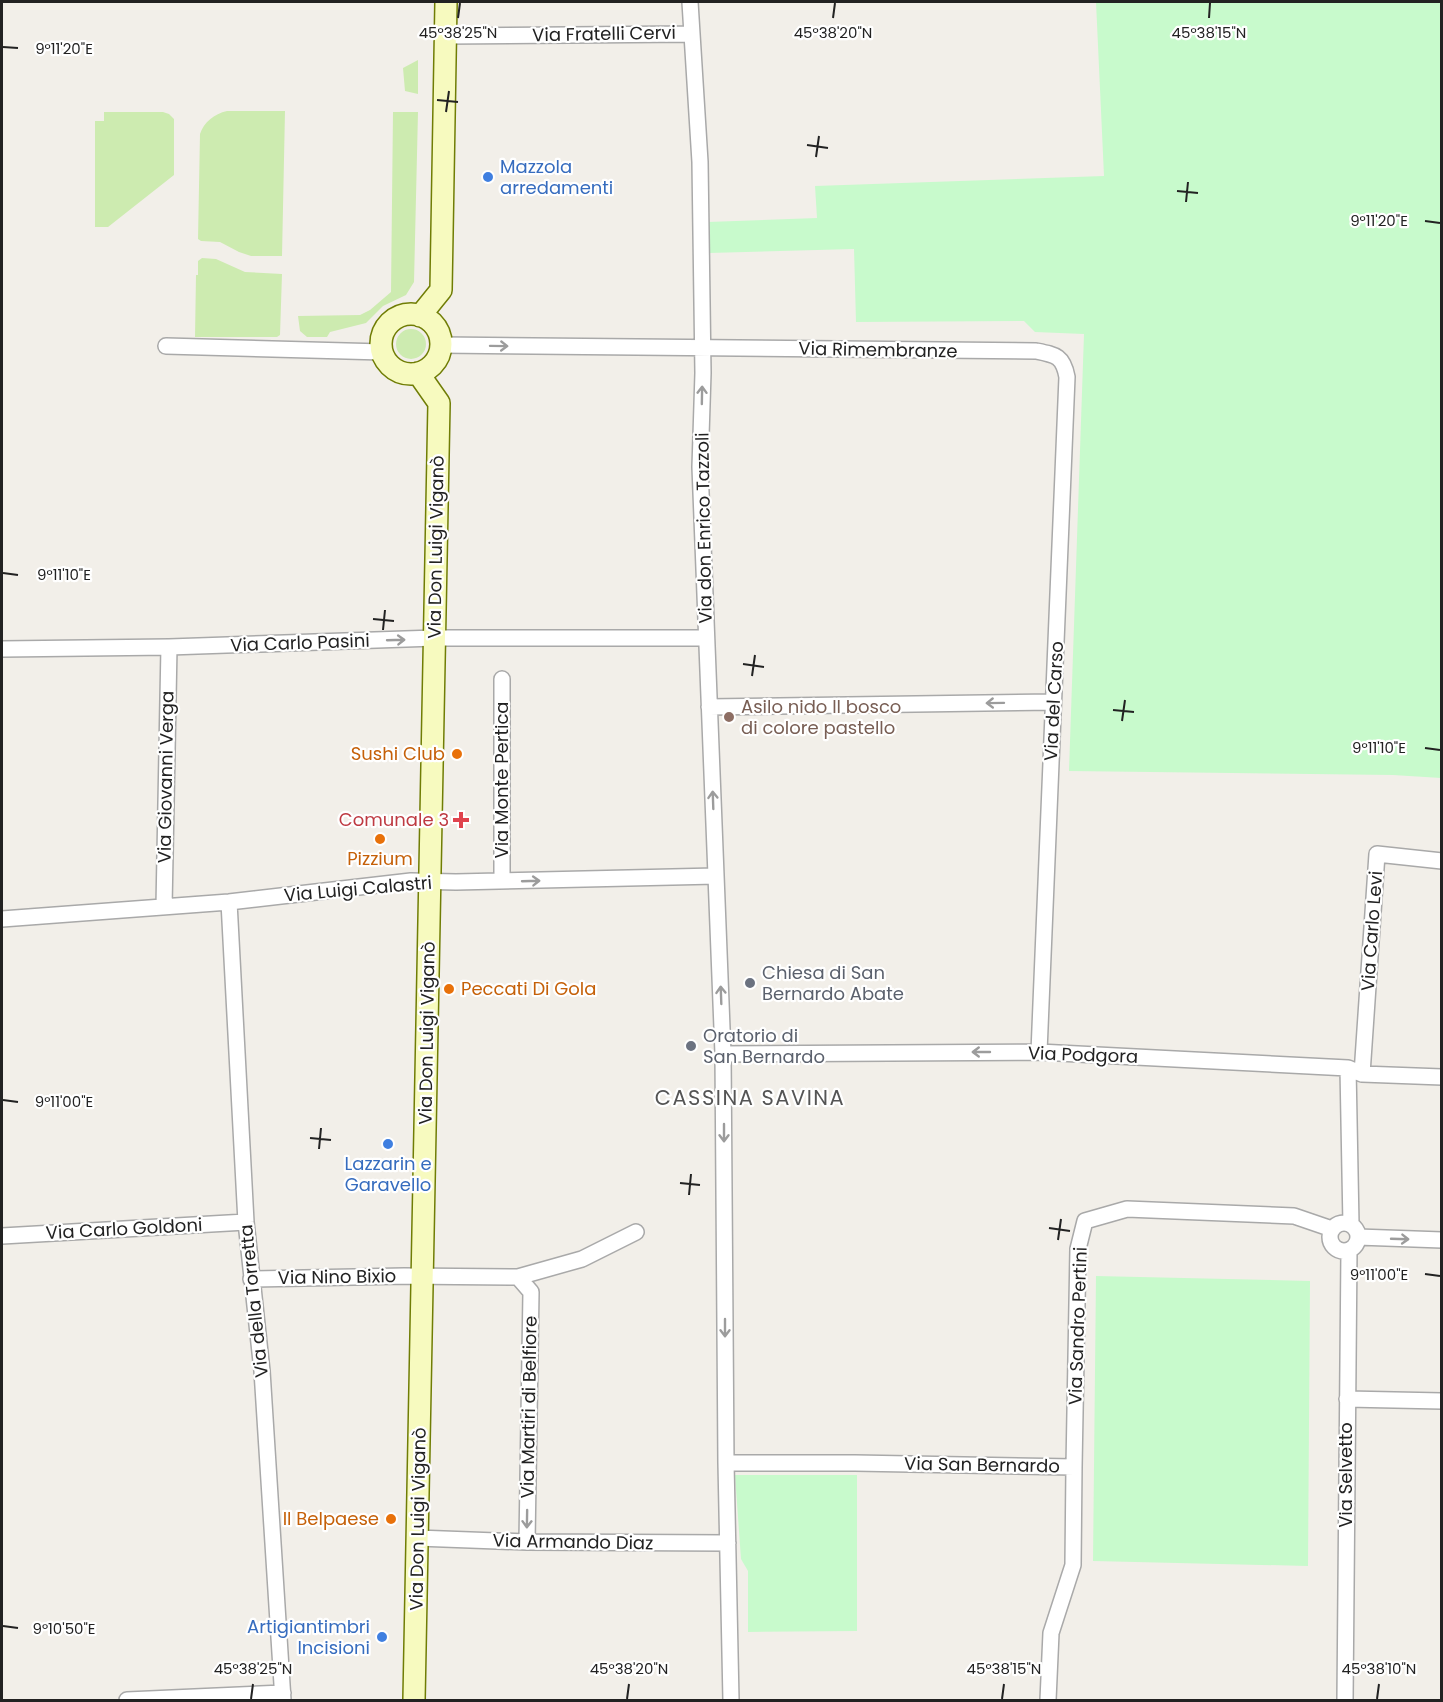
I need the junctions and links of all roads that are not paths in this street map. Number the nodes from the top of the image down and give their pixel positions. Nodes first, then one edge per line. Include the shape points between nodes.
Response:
1 (446, 2) edge
2 (690, 2) edge
3 (691, 34) junction
4 (446, 36) junction
5 (420, 316) junction
6 (441, 345) junction
7 (166, 346) dead end
8 (702, 348) junction
9 (383, 352) junction
10 (1054, 354) joint
11 (418, 373) junction
12 (435, 638) junction
13 (706, 638) junction
14 (169, 646) junction
15 (2, 650) edge
16 (502, 679) dead end
17 (1053, 702) junction
18 (709, 707) junction
19 (1442, 861) edge
20 (716, 876) junction
21 (430, 881) junction
22 (502, 882) junction
23 (229, 902) junction
24 (164, 907) junction
25 (2, 919) edge
26 (1039, 1052) junction
27 (723, 1053) junction
28 (1355, 1071) junction
29 (1442, 1077) edge
30 (246, 1222) junction
31 (1332, 1229) junction
32 (1354, 1231) junction
33 (636, 1232) dead end
34 (2, 1236) edge
35 (1442, 1240) edge
36 (1349, 1250) junction
37 (422, 1277) junction
38 (518, 1278) junction
39 (251, 1279) junction
40 (1347, 1399) junction
41 (1442, 1401) edge
42 (726, 1463) junction
43 (1074, 1467) junction
44 (417, 1538) junction
45 (527, 1542) junction
46 (728, 1544) junction
47 (283, 1697) edge
48 (127, 1701) edge
49 (414, 1701) edge
50 (731, 1701) edge
51 (1048, 1701) edge
52 (1345, 1701) edge

1 - 4 street
2 - 3 street, Via don Enrico Tazzoli
3 - 4 street, Via Fratelli Cervi
3 - 8 street, Via don Enrico Tazzoli via 700,162
4 - 5 street via 441,290
5 - 6 street via 435,327
5 - 9 street via 408,314 391,322 382,339
6 -> 8 street, Via Rimembranze
6 - 11 street via 434,363
7 - 9 street
8 - 10 street, Via Rimembranze
13 -> 8 street, Via don Enrico Tazzoli via 700,467
9 - 11 street via 393,368
10 - 17 street, Via del Carso via 1065,363 1067,377
11 - 12 street, Via Don Luigi Viganò via 439,402
12 - 13 street, Via Carlo Pasini
14 -> 12 street, Via Carlo Pasini
12 - 21 street, Via Don Luigi Viganò
13 - 18 street, Via don Enrico Tazzoli
14 - 15 street, Via Carlo Pasini
14 - 24 street, Via Giovanni Verga
16 - 22 street, Via Monte Pertica
17 -> 18 street
17 - 26 street, Via del Carso
20 -> 18 street, Via don Enrico Tazzoli
19 - 28 street, Via Carlo Levi via 1377,854
22 -> 20 street, Via Luigi Calastri
27 -> 20 street, Via don Enrico Tazzoli
21 - 22 street, Via Luigi Calastri
21 - 23 street, Via Luigi Calastri
21 - 37 street, Via Don Luigi Viganò
23 - 24 street, Via Luigi Calastri
23 - 30 street, Via della Torretta
24 - 25 street, Via Luigi Calastri
26 -> 27 street, Via Podgora
26 - 28 street, Via Podgora
27 -> 42 street
28 - 29 street, Via Podgora
28 - 32 street
30 - 34 street, Via Carlo Goldoni
30 - 39 street, Via della Torretta
31 - 32 street via 1340,1224
31 - 36 street via 1333,1246 1340,1251
31 - 43 street, Via Sandro Pertini via 1294,1216 1126,1209 1085,1221 1078,1249
32 -> 35 street
32 - 36 street via 1355,1245
33 - 38 street, Via Nino Bixio via 582,1259
36 - 40 street, Via Selvetto
37 - 38 street, Via Nino Bixio
37 - 39 street, Via Nino Bixio
37 - 44 street, Via Don Luigi Viganò
38 -> 45 street, Via Martiri di Belfiore via 531,1292
39 - 47 street, Via della Torretta via 262,1371
40 - 41 street
40 - 52 street, Via Selvetto
42 - 43 street, Via San Bernardo
42 - 46 street
43 - 51 street, Via San Bernardo via 1073,1565 1051,1633
44 - 45 street, Via Armando Diaz
44 - 49 street, Via Don Luigi Viganò
45 - 46 street, Via Armando Diaz
46 - 50 street
47 - 48 street

